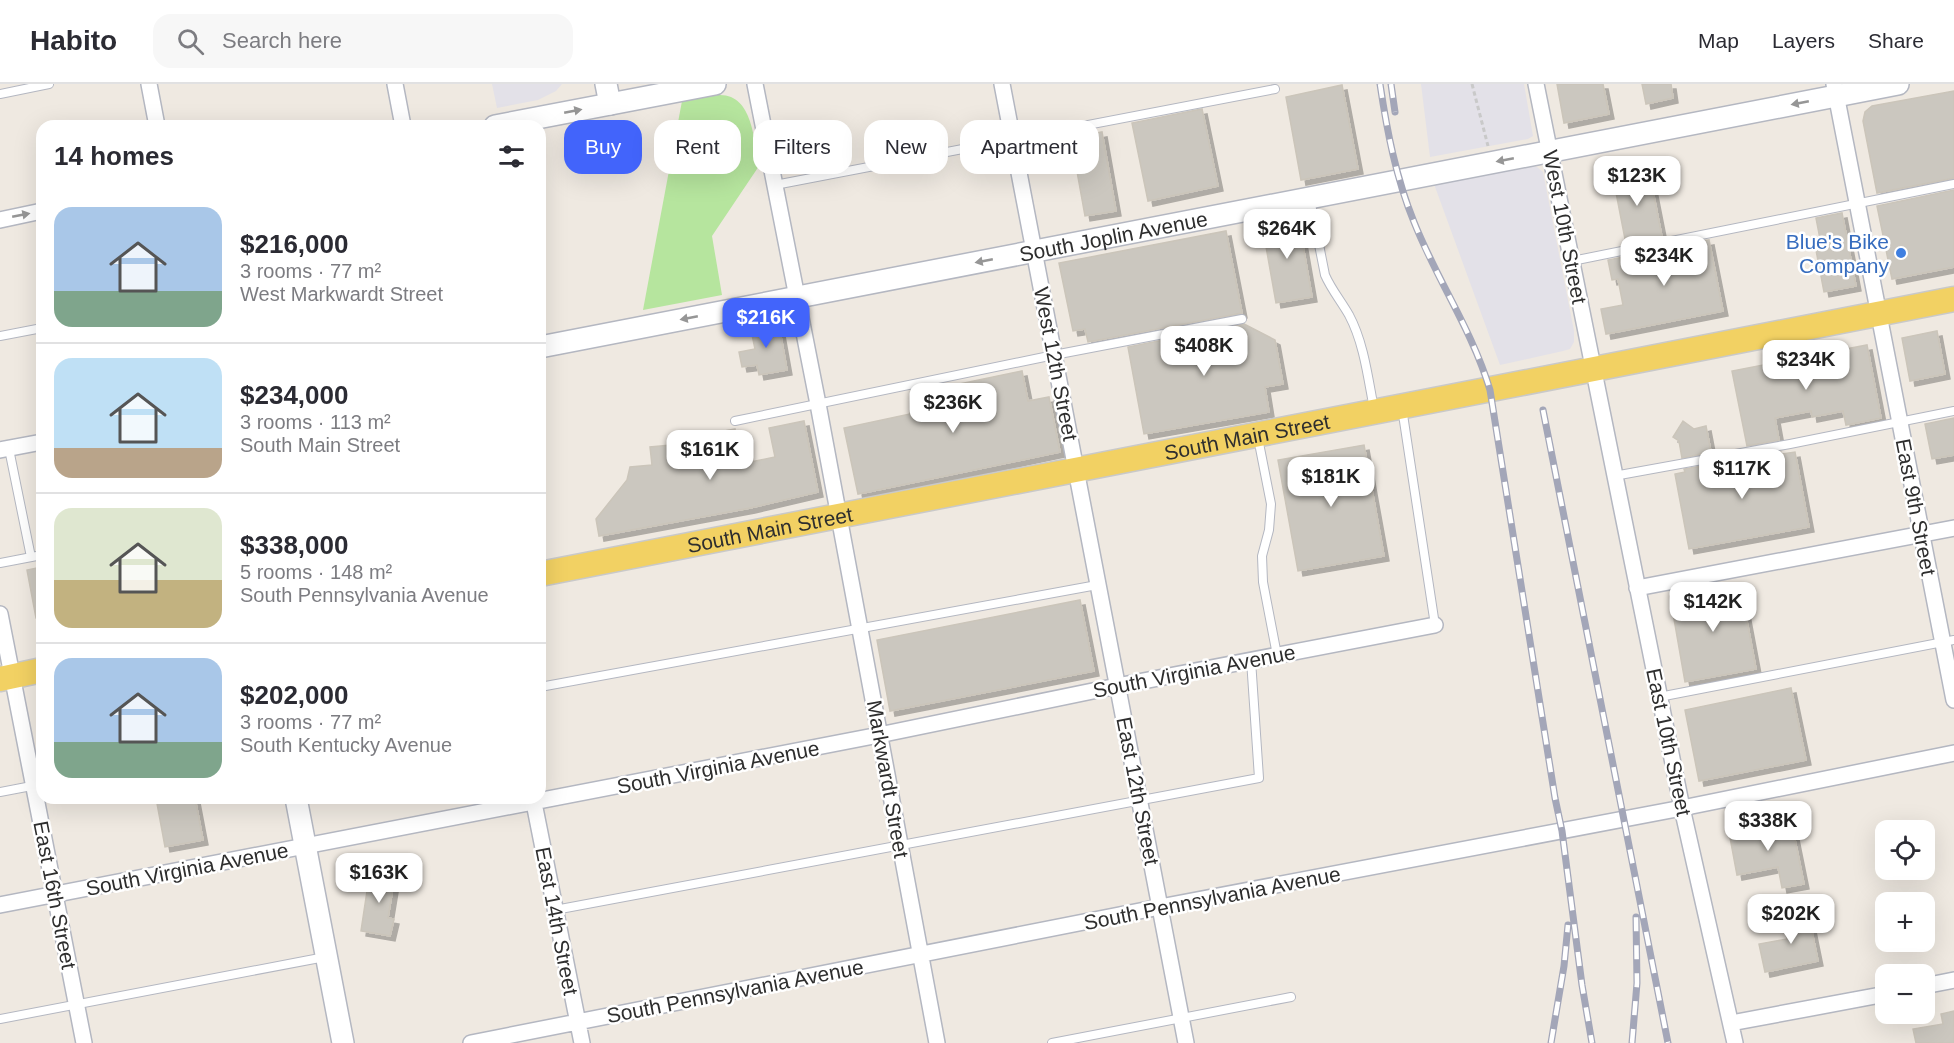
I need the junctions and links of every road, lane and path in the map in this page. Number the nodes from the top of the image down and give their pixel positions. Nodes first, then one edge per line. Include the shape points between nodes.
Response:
1 (49, 84) edge
2 (149, 84) edge
3 (395, 84) edge
4 (715, 84) edge
5 (755, 84) edge
6 (1002, 84) edge
7 (1472, 84) edge
8 (1536, 84) edge
9 (1898, 84) edge
10 (1275, 89) dead end
11 (1835, 90) edge
12 (0, 94) edge
13 (608, 94) edge
14 (156, 120) edge
15 (402, 120) edge
16 (516, 120) edge
17 (1009, 120) edge
18 (1099, 122) edge
19 (960, 149) edge
20 (1550, 151) junction
21 (1492, 162) junction
22 (1019, 174) edge
23 (775, 184) junction
24 (1954, 184) edge
25 (1309, 198) junction
26 (1857, 204) junction
27 (36, 213) edge
28 (0, 220) edge
29 (1035, 251) junction
30 (1572, 261) junction
31 (797, 297) junction
32 (1954, 298) edge
33 (1878, 314) junction
34 (1242, 319) dead end
35 (36, 329) edge
36 (0, 336) edge
37 (546, 345) edge
38 (1054, 355) junction
39 (1593, 369) junction
40 (818, 404) junction
41 (1402, 406) junction
42 (1954, 411) edge
43 (1375, 412) junction
44 (735, 421) dead end
45 (1899, 423) junction
46 (1257, 434) junction
47 (36, 443) edge
48 (5, 450) edge
49 (1076, 468) junction
50 (1614, 476) junction
51 (839, 516) junction
52 (1954, 528) edge
53 (1921, 534) junction
54 (36, 556) edge
55 (31, 557) junction
56 (0, 563) edge
57 (546, 573) edge
58 (1098, 585) junction
59 (1637, 588) junction
60 (0, 614) edge
61 (1434, 625) joint
62 (860, 628) junction
63 (1948, 641) edge
64 (1277, 655) junction
65 (1251, 660) junction
66 (36, 671) edge
67 (6, 678) edge
68 (546, 686) edge
69 (1117, 686) junction
70 (1659, 698) junction
71 (1954, 699) edge
72 (879, 735) junction
73 (1954, 753) edge
74 (36, 778) edge
75 (36, 785) edge
76 (0, 792) edge
77 (546, 798) edge
78 (1140, 801) junction
79 (41, 804) edge
80 (297, 804) edge
81 (515, 804) edge
82 (535, 804) edge
83 (1682, 808) junction
84 (900, 846) junction
85 (306, 847) junction
86 (55, 895) junction
87 (0, 905) edge
88 (1160, 907) junction
89 (555, 910) junction
90 (920, 955) junction
91 (327, 956) junction
92 (1954, 980) edge
93 (1935, 984) edge
94 (1875, 996) edge
95 (1291, 997) dead end
96 (76, 1004) junction
97 (1182, 1018) junction
98 (0, 1019) edge
99 (578, 1022) junction
100 (1731, 1023) junction
101 (84, 1043) edge
102 (343, 1043) edge
103 (471, 1043) edge
104 (582, 1043) edge
105 (937, 1043) edge
106 (1052, 1043) edge
107 (1186, 1043) edge
108 (1735, 1043) edge

1 - 12 lane
2 - 14 street
3 - 15 street
4 - 13 street
5 - 23 street, Markwardt Street
6 - 17 street, West 12th Street
7 - 21 path
8 - 20 street, West 10th Street
9 - 11 street, South Joplin Avenue
10 - 18 lane
11 -> 20 street, South Joplin Avenue
11 - 26 street, East 9th Street
16 -> 13 street
19 - 23 lane
20 -> 21 street, South Joplin Avenue
20 - 30 street, West 10th Street
21 - 25 street, South Joplin Avenue
22 - 29 street, West 12th Street
23 - 31 street, Markwardt Street
24 - 26 lane
25 - 29 street, South Joplin Avenue
25 - 43 lane via 1325,275 1356,332
26 - 30 lane
26 - 33 street, East 9th Street
28 -> 27 street
29 -> 31 street, South Joplin Avenue
29 - 38 street, West 12th Street
30 - 39 street, West 10th Street
31 -> 37 street, South Joplin Avenue
31 - 40 street, Markwardt Street
32 - 33 main road, South Main Street
33 - 39 main road, South Main Street
33 - 45 street, East 9th Street
34 - 38 lane
35 - 36 lane
38 - 40 lane
38 - 49 street, West 12th Street
39 - 41 main road, South Main Street
39 - 50 street, East 10th Street
40 - 44 lane
40 - 51 street, Markwardt Street
41 - 43 main road, South Main Street
41 - 61 lane
42 - 45 lane
43 - 46 main road, South Main Street
45 - 50 lane
45 - 53 street, East 9th Street
46 - 49 main road, South Main Street
46 - 64 lane via 1270,504 1262,556 1263,582
47 - 48 street
48 - 55 lane
49 - 51 main road, South Main Street
49 - 58 street, East 12th Street
50 - 59 street, East 10th Street
51 - 57 main road, South Main Street
51 - 62 street, Markwardt Street
52 - 53 street
53 - 59 street
53 - 63 street, East 9th Street
54 - 55 lane
55 - 56 lane
58 - 62 lane
58 - 69 street, East 12th Street
59 - 70 street, East 10th Street
60 - 67 street, East 16th Street
61 - 64 street, South Virginia Avenue
62 - 68 lane
62 - 72 street, Markwardt Street
63 - 70 lane
63 - 71 street, East 9th Street
64 - 65 street, South Virginia Avenue
65 - 69 street, South Virginia Avenue
65 - 78 lane via 1259,778
66 - 67 main road
67 - 74 street, East 16th Street
69 - 72 street, South Virginia Avenue
69 - 78 street, East 12th Street
70 - 83 street, East 10th Street
72 - 77 street, South Virginia Avenue
72 - 84 street, Markwardt Street
73 - 83 street, South Pennsylvania Avenue
75 - 76 lane
78 - 84 lane
78 - 88 street, East 12th Street
79 - 86 street, East 16th Street
80 - 85 street
81 - 85 street, South Virginia Avenue
82 - 89 street, East 14th Street
83 - 88 street, South Pennsylvania Avenue
83 - 100 street, East 10th Street
84 - 89 lane
84 - 90 street, Markwardt Street
85 - 86 street, South Virginia Avenue
85 - 91 street
86 - 87 street, South Virginia Avenue
86 - 96 street, East 16th Street
88 - 90 street, South Pennsylvania Avenue
88 - 97 street, East 12th Street
89 - 99 street, East 14th Street
90 - 99 street, South Pennsylvania Avenue
90 - 105 street, Markwardt Street
91 - 96 lane
91 - 102 street
92 - 93 street
94 - 100 street
95 - 97 lane
96 - 98 lane
96 - 101 street, East 16th Street
97 - 106 lane
97 - 107 street, East 12th Street
99 - 103 street, South Pennsylvania Avenue
99 - 104 street, East 14th Street
100 - 108 street, East 10th Street

